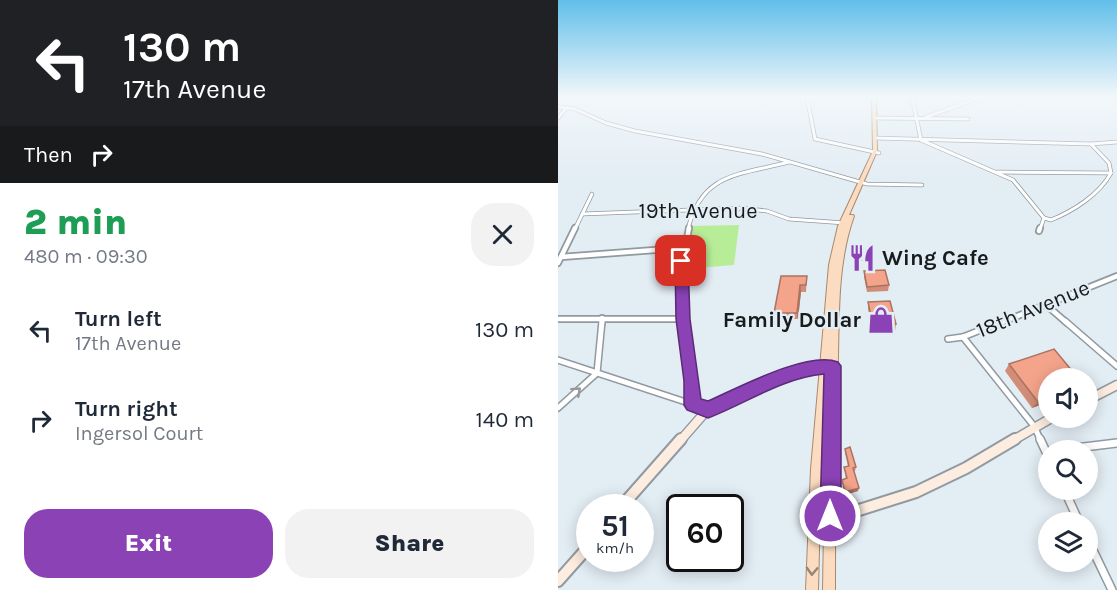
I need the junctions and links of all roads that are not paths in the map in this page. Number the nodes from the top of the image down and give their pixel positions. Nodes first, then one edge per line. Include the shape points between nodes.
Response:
1 (612, 125) edge
2 (811, 125) edge
3 (877, 125) edge
4 (917, 125) edge
5 (877, 138) junction
6 (921, 140) junction
7 (1117, 142) edge
8 (1091, 144) junction
9 (877, 152) junction
10 (792, 161) junction
11 (995, 172) junction
12 (1111, 173) junction
13 (865, 183) junction
14 (922, 185) dead end
15 (592, 194) dead end
16 (694, 209) junction
17 (582, 214) junction
18 (1044, 218) junction
19 (845, 223) junction
20 (1039, 231) dead end
21 (682, 248) junction
22 (561, 256) junction
23 (558, 263) edge
24 (1117, 276) edge
25 (1046, 304) junction
26 (602, 318) junction
27 (558, 319) edge
28 (683, 319) junction
29 (963, 338) junction
30 (948, 339) dead end
31 (558, 360) edge
32 (828, 366) junction
33 (1117, 366) edge
34 (597, 373) junction
35 (1117, 386) edge
36 (1098, 395) edge
37 (693, 405) junction
38 (558, 408) edge
39 (708, 410) junction
40 (1038, 424) edge
41 (1034, 426) junction
42 (1041, 440) edge
43 (1117, 443) edge
44 (1098, 445) edge
45 (633, 494) edge
46 (815, 514) junction
47 (830, 516) junction
48 (576, 561) edge
49 (1098, 561) edge
50 (558, 581) edge
51 (812, 590) edge
52 (829, 590) edge
53 (1112, 590) edge

1 - 10 street
2 - 9 street via 813,137 827,143
3 - 5 main road
4 - 6 street
5 - 6 street
5 - 9 main road
6 - 8 street
6 - 11 street
7 - 8 street
8 - 12 street via 1109,163
9 - 13 main road
10 - 13 street
10 - 16 street via 719,182 708,188
11 - 12 street
11 - 18 street via 1016,183
12 - 18 street via 1106,182 1070,210 1051,220
13 - 14 street
13 - 19 main road
15 - 17 street
16 - 17 street, 19th Avenue
16 - 19 street, 19th Avenue via 742,207 789,219
16 - 21 street
17 - 22 street
18 - 20 street
19 - 32 main road
21 - 22 street
21 - 28 street
22 - 23 street
24 - 25 street, 18th Avenue
25 - 29 street, 18th Avenue
25 - 33 street
26 - 27 street
26 - 28 street
26 - 34 street
28 - 37 street
29 - 30 street, 18th Avenue
29 - 41 street
31 - 34 street
32 - 39 street via 785,375
32 - 46 main road
32 - 47 main road
34 - 37 street
38 -> 34 street
35 - 36 street
37 - 39 street
39 - 45 street
40 - 41 street
41 - 42 street
41 - 47 street via 942,480 888,502
43 - 44 street
46 - 47 street
46 -> 51 main road
47 - 52 main road
48 - 50 street
49 - 53 street

